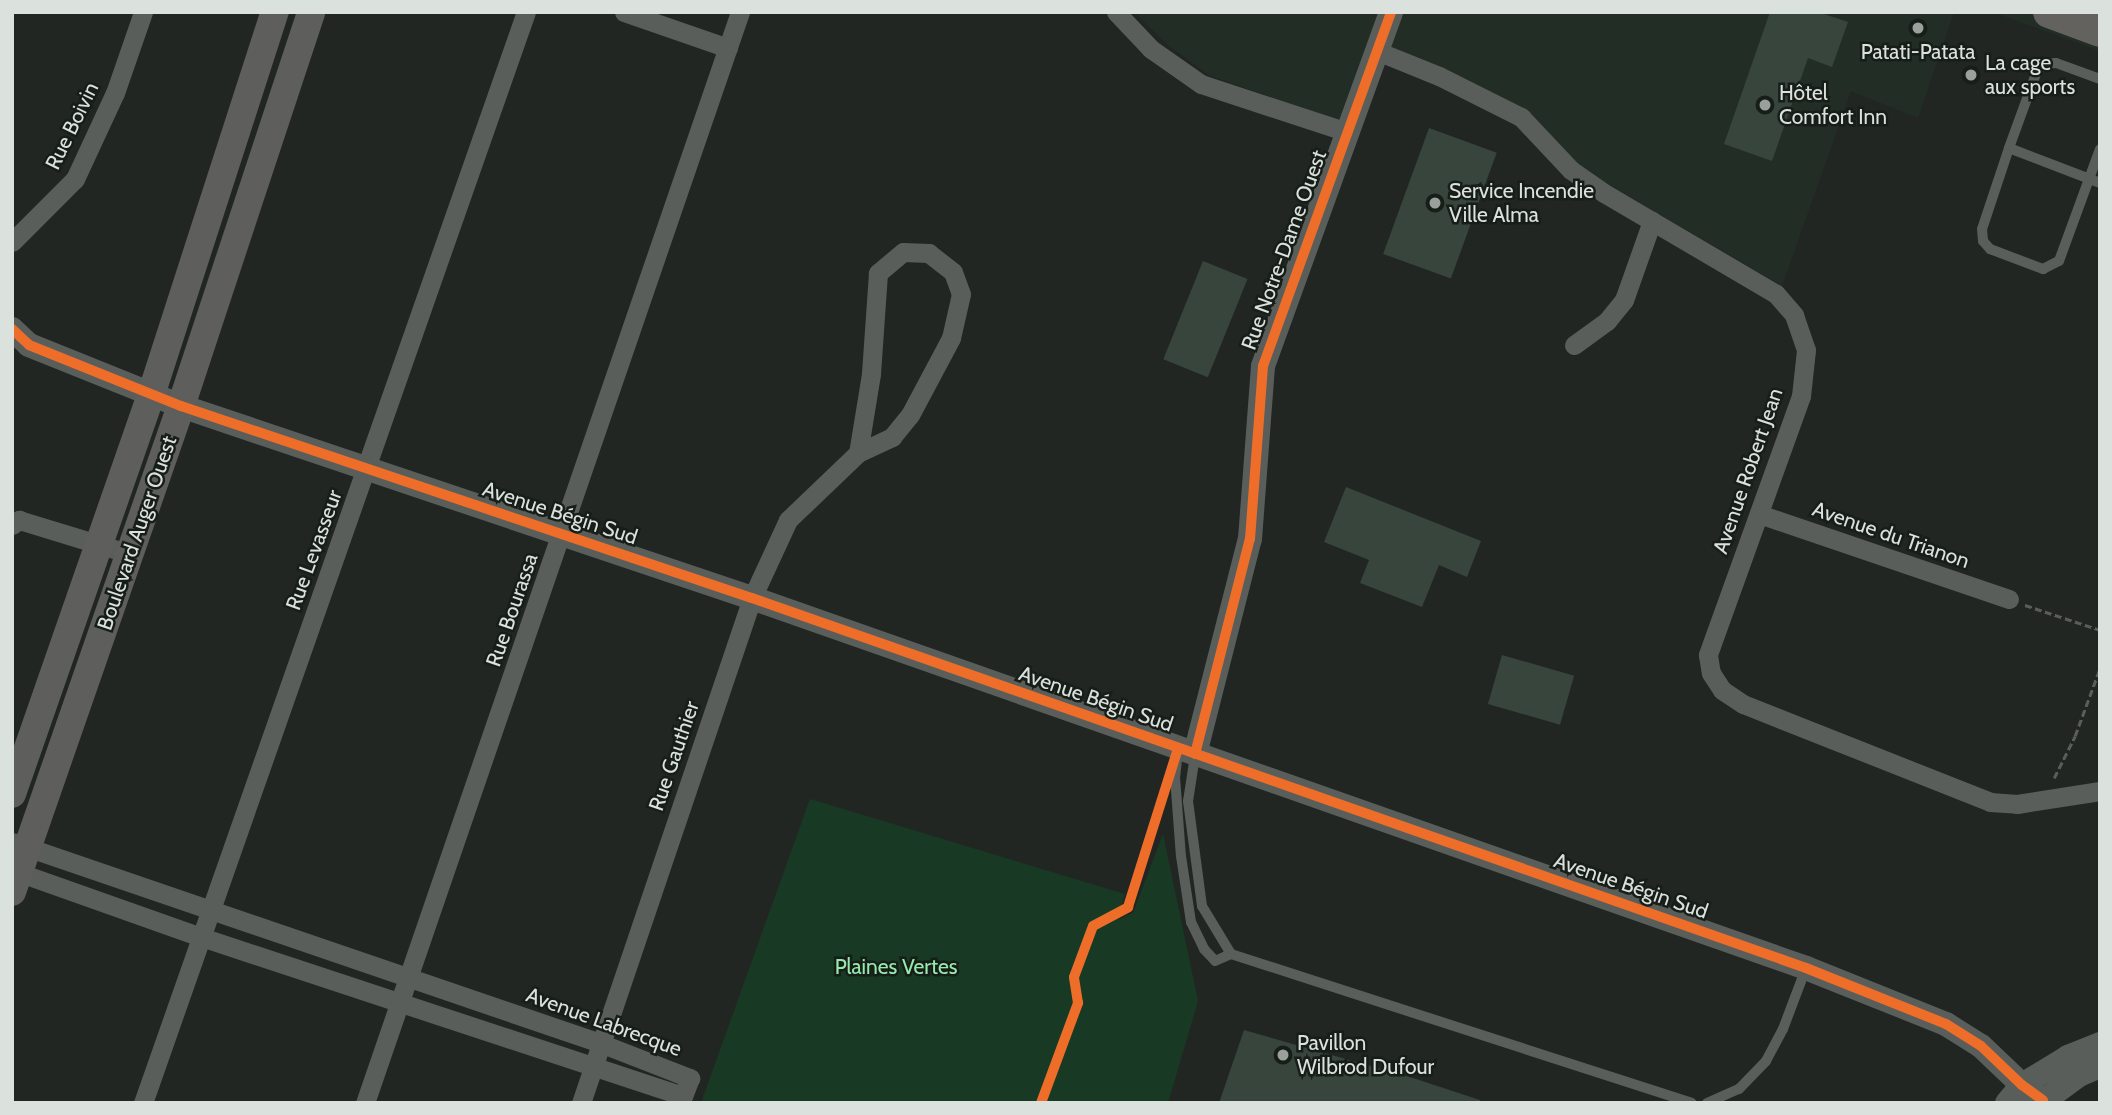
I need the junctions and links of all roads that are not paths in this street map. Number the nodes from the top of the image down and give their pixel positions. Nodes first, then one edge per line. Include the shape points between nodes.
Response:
1 (143, 12) edge
2 (275, 12) edge
3 (311, 12) edge
4 (526, 12) edge
5 (624, 12) edge
6 (740, 12) edge
7 (1116, 12) edge
8 (1391, 12) edge
9 (2049, 12) edge
10 (2100, 31) edge
11 (728, 48) junction
12 (1377, 51) junction
13 (2100, 79) edge
14 (1347, 132) junction
15 (2009, 148) junction
16 (2100, 149) edge
17 (2095, 181) edge
18 (1651, 221) junction
19 (12, 242) edge
20 (12, 329) edge
21 (1574, 345) dead end
22 (151, 395) junction
23 (181, 406) junction
24 (859, 453) junction
25 (367, 470) junction
26 (1759, 514) junction
27 (12, 525) edge
28 (562, 535) junction
29 (99, 545) junction
30 (130, 554) junction
31 (752, 598) junction
32 (2009, 599) road end
33 (1187, 751) junction
34 (2100, 791) edge
35 (12, 794) edge
36 (17, 865) edge
37 (209, 911) junction
38 (201, 937) junction
39 (1231, 954) junction
40 (1806, 968) junction
41 (408, 978) junction
42 (399, 1003) junction
43 (600, 1043) junction
44 (2100, 1044) edge
45 (594, 1065) junction
46 (2100, 1066) edge
47 (2014, 1094) edge
48 (2042, 1101) edge
49 (143, 1103) edge
50 (365, 1103) edge
51 (581, 1103) edge
52 (1692, 1103) edge
53 (1707, 1103) edge

1 - 19 street, Rue Boivin via 115,93 75,179
2 - 22 main road, Boulevard Auger Ouest
3 - 23 main road, Boulevard Auger Ouest
4 - 25 street, Rue Levasseur
5 - 11 street
6 - 11 street, Rue Bourassa
7 - 14 street via 1151,49 1201,83
8 - 12 street, Rue Notre-Dame Ouest
9 - 10 main road
11 - 28 street, Rue Bourassa
12 - 14 street, Rue Notre-Dame Ouest
12 - 18 street, Avenue Robert Jean via 1521,117 1571,170
13 - 15 lane via 2056,63 2045,64 2037,71
14 - 33 street, Rue Notre-Dame Ouest via 1263,366 1250,538
15 - 17 lane
15 - 17 lane via 1982,229 1983,241 1999,253 2043,269 2059,261
16 - 17 lane
18 - 21 street via 1624,300 1607,321
18 - 26 street, Avenue Robert Jean via 1776,294 1794,315 1805,350 1801,396
20 - 22 street, Avenue Bégin Sud via 29,345
22 - 23 street, Avenue Bégin Sud
22 - 29 main road, Boulevard Auger Ouest
23 - 25 street, Avenue Bégin Sud
23 - 30 main road, Boulevard Auger Ouest
24 - 24 street, Rue Gauthier via 892,438 951,338 961,294 953,272 929,254 903,252 878,273 871,374
24 - 31 street, Rue Gauthier via 788,520
25 - 28 street, Avenue Bégin Sud
25 - 37 street, Rue Levasseur
26 - 32 street, Avenue du Trianon
26 - 34 street, Avenue Robert Jean via 1708,655 1711,673 1722,690 1743,704 1990,802 2017,804
27 - 29 street via 19,520
28 - 31 street, Avenue Bégin Sud
28 - 41 street, Rue Bourassa
29 - 30 street
29 - 35 main road, Boulevard Auger Ouest
30 - 36 main road, Boulevard Auger Ouest
31 - 33 street, Avenue Bégin Sud
31 - 43 street, Rue Gauthier
33 - 39 lane via 1188,801 1202,906
33 - 39 lane via 1175,777 1191,922 1215,961
33 - 40 street, Avenue Bégin Sud
36 - 37 street, Avenue Labrecque
36 - 38 street, Avenue Labrecque
37 - 38 street, Rue Levasseur
37 - 41 street, Avenue Labrecque
38 - 42 street, Avenue Labrecque
38 - 49 street, Rue Levasseur
39 - 52 lane
40 - 47 street, Avenue Bégin Sud via 1946,1024 1981,1046
40 - 53 lane via 1766,1061 1739,1089
41 - 42 street, Rue Bourassa
41 - 43 street, Avenue Labrecque
42 - 45 street, Avenue Labrecque
42 - 50 street, Rue Bourassa
43 - 45 street, Rue Gauthier
43 - 45 street, Avenue Labrecque via 690,1077 683,1097
44 - 47 street via 2068,1058
45 - 51 street, Rue Gauthier
46 - 48 street
47 - 48 street, Avenue Bégin Sud

